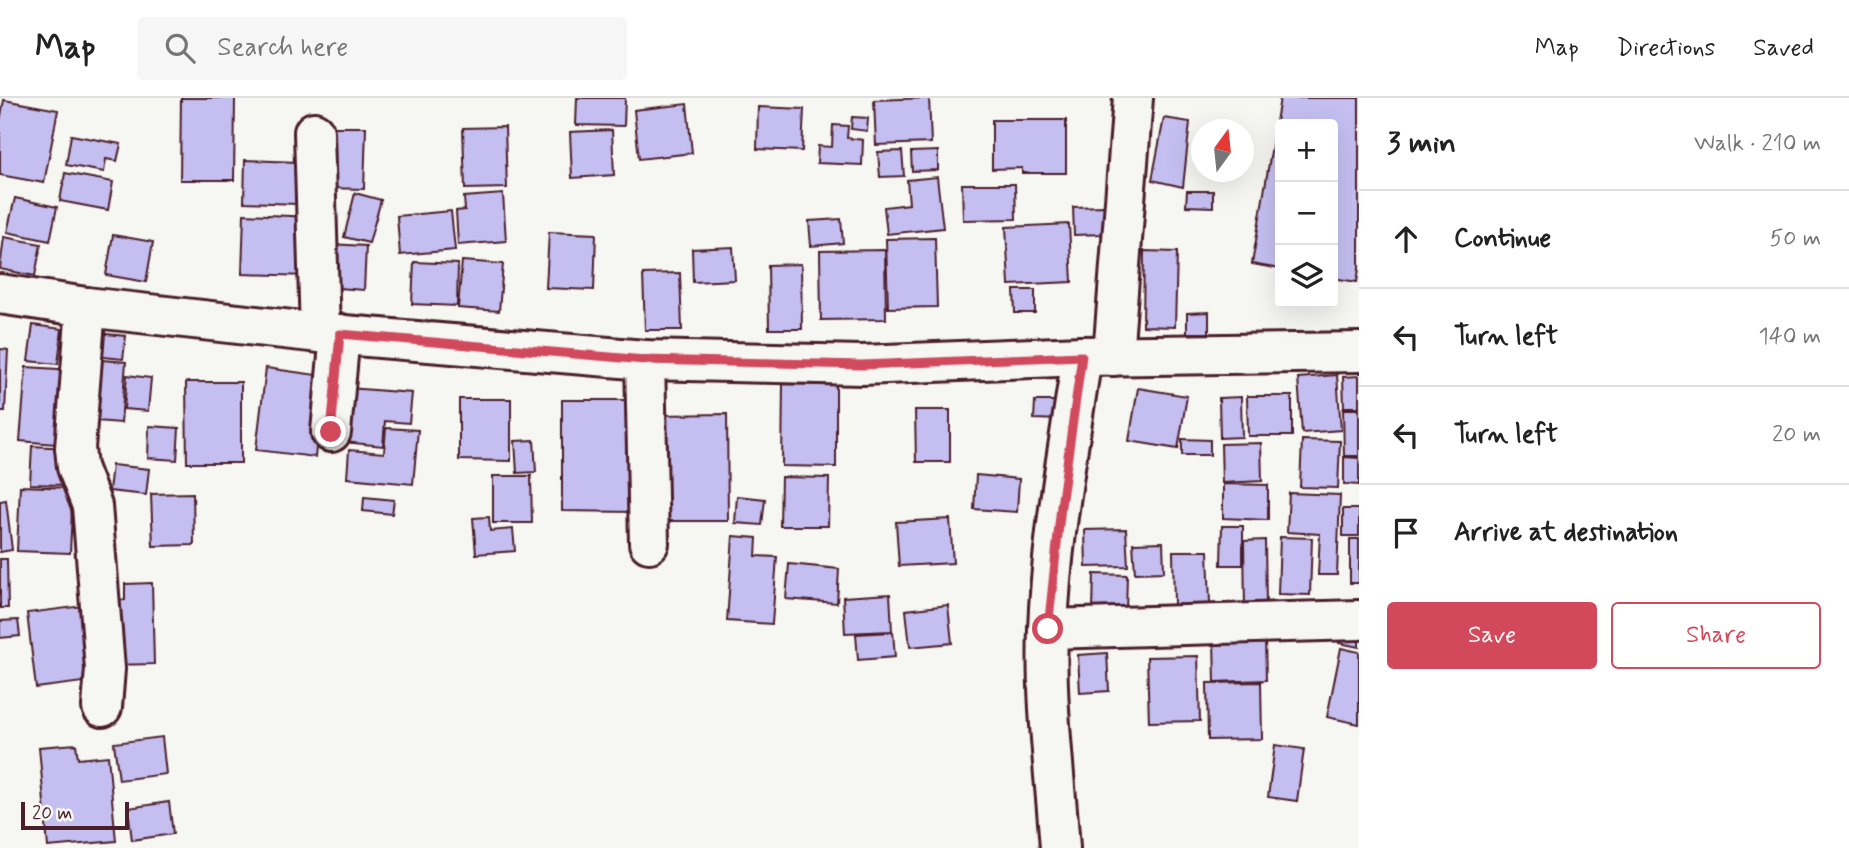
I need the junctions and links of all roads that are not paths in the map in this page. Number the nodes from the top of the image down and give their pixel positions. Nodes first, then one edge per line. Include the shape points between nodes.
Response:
1 (1133, 98) edge
2 (314, 132) dead end
3 (0, 294) edge
4 (86, 307) junction
5 (330, 334) junction
6 (1359, 352) edge
7 (1097, 356) junction
8 (645, 360) junction
9 (331, 432) dead end
10 (649, 543) dead end
11 (1359, 620) edge
12 (1048, 629) junction
13 (102, 706) dead end
14 (1060, 848) edge

1 - 7 street
2 - 5 street
3 - 4 street
4 - 5 street
4 - 13 street via 75,448 92,506 105,668
5 - 8 street
5 - 9 street
6 - 7 street
7 - 8 street via 862,365
7 - 12 street via 1061,506
8 - 10 street
11 - 12 street
12 - 14 street

